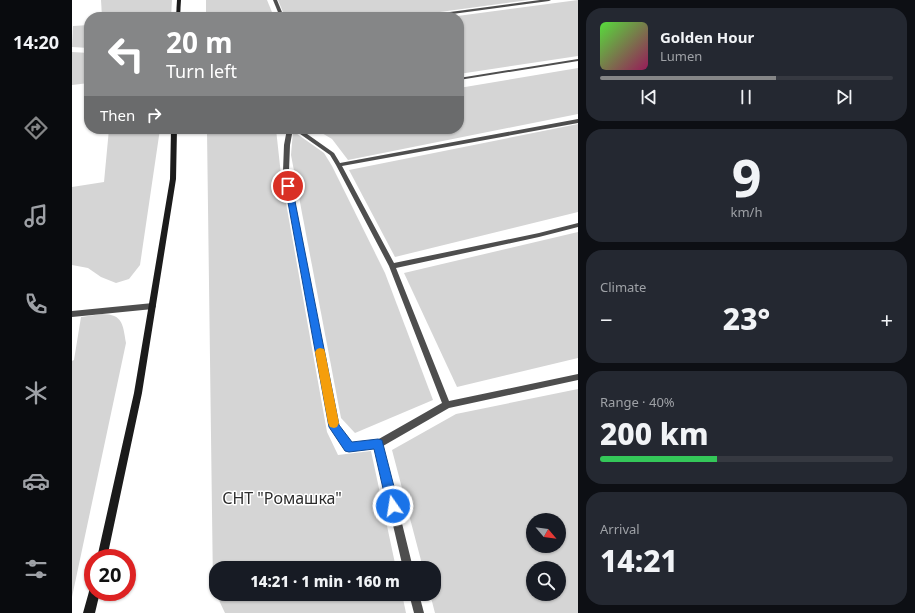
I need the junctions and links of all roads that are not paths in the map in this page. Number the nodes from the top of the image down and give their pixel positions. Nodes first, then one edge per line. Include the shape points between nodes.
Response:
1 (179, 0) edge
2 (275, 0) edge
3 (549, 0) edge
4 (178, 12) edge
5 (280, 12) edge
6 (458, 12) edge
7 (578, 60) edge
8 (464, 78) edge
9 (578, 121) edge
10 (174, 134) edge
11 (289, 134) edge
12 (303, 134) edge
13 (339, 165) junction
14 (578, 225) edge
15 (392, 266) junction
16 (153, 306) junction
17 (72, 314) edge
18 (578, 377) edge
19 (447, 405) junction
20 (378, 444) junction
21 (104, 549) edge
22 (406, 561) edge
23 (92, 601) edge
24 (416, 601) edge
25 (89, 613) edge
26 (419, 613) edge

1 - 4 street
2 - 5 lane
3 - 6 lane
7 - 8 lane
9 - 13 lane
10 - 16 street via 173,179
11 - 20 lane via 286,171 334,427 349,447
12 - 13 lane via 332,154
13 - 15 lane
14 - 15 lane
15 - 19 lane
16 - 17 lane
16 - 21 street via 138,394
18 - 19 lane
19 - 20 lane
20 - 22 lane
23 - 25 street
24 - 26 lane

